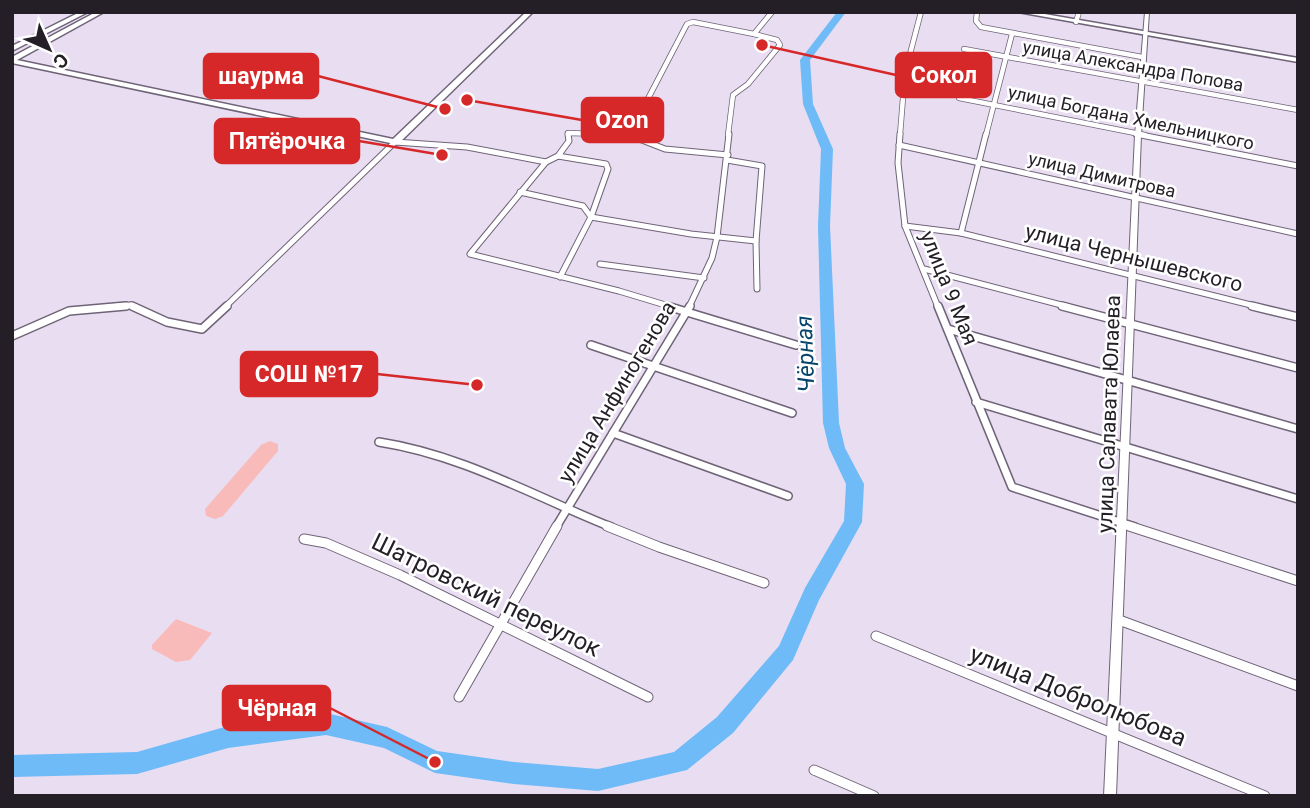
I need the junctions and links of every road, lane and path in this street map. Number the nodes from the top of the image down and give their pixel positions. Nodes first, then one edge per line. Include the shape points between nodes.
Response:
1 (85, 12) edge
2 (101, 12) edge
3 (530, 12) edge
4 (772, 12) edge
5 (921, 12) edge
6 (977, 12) edge
7 (1021, 12) edge
8 (1079, 12) edge
9 (1147, 12) edge
10 (1076, 22) junction
11 (1144, 33) junction
12 (754, 34) junction
13 (1013, 34) junction
14 (12, 49) edge
15 (964, 49) dead end
16 (1007, 57) junction
17 (1142, 57) junction
18 (12, 60) edge
19 (1298, 60) edge
20 (1141, 81) junction
21 (959, 98) dead end
22 (996, 104) junction
23 (1298, 110) edge
24 (629, 135) junction
25 (1138, 135) junction
26 (395, 142) junction
27 (899, 145) junction
28 (558, 156) junction
29 (727, 158) junction
30 (546, 162) junction
31 (979, 162) junction
32 (1298, 166) edge
33 (520, 192) junction
34 (597, 198) junction
35 (1135, 198) junction
36 (583, 206) junction
37 (591, 217) junction
38 (905, 226) junction
39 (961, 233) junction
40 (1298, 234) edge
41 (717, 237) junction
42 (756, 241) junction
43 (600, 264) dead end
44 (924, 269) junction
45 (1133, 275) junction
46 (560, 276) junction
47 (704, 278) junction
48 (757, 289) dead end
49 (687, 312) junction
50 (1298, 317) edge
51 (1130, 323) junction
52 (948, 329) junction
53 (12, 336) edge
54 (591, 345) dead end
55 (796, 345) dead end
56 (652, 367) junction
57 (1298, 368) edge
58 (1127, 379) junction
59 (976, 402) junction
60 (792, 413) dead end
61 (1298, 429) edge
62 (613, 433) junction
63 (379, 442) dead end
64 (1126, 446) junction
65 (788, 496) dead end
66 (1298, 499) edge
67 (566, 509) junction
68 (1122, 522) junction
69 (304, 540) dead end
70 (1298, 580) edge
71 (764, 583) dead end
72 (1119, 620) junction
73 (501, 622) junction
74 (876, 636) dead end
75 (1298, 687) edge
76 (648, 696) dead end
77 (459, 697) dead end
78 (1114, 734) junction
79 (814, 770) dead end
80 (874, 796) edge
81 (1110, 796) edge
82 (1265, 796) edge

1 - 14 main road
2 - 18 main road
3 - 26 main road
4 - 12 street
5 - 27 street, улица 9 Мая via 905,73
6 - 13 street via 981,27
7 - 10 main road
8 - 10 street
9 - 11 street, улица Салавата Юлаева
10 - 11 main road
11 - 17 street, улица Салавата Юлаева
11 - 19 main road
12 - 24 street via 687,24
12 - 29 street, улица Анфиногенова via 780,44 732,98
13 - 16 street
13 - 17 street
15 - 16 street, улица Александра Попова
16 - 20 street, улица Александра Попова
16 - 22 street
17 - 20 street, улица Салавата Юлаева
18 - 26 main road
20 - 23 street, улица Александра Попова
20 - 25 street, улица Салавата Юлаева
21 - 22 street, улица Богдана Хмельницкого
22 - 25 street, улица Богдана Хмельницкого
22 - 31 street
24 - 28 street via 568,134 569,141
24 - 29 street via 665,149
25 - 32 street, улица Богдана Хмельницкого
25 - 35 street, улица Салавата Юлаева
26 - 30 street via 467,147
26 - 53 street via 202,329 167,321 131,305 69,311
27 - 31 street, улица Димитрова
27 - 38 street, улица 9 Мая
28 - 30 street
28 - 34 street via 606,164
29 - 41 street, улица Анфиногенова
29 - 42 street via 762,166
30 - 33 street
31 - 35 street, улица Димитрова
31 - 39 street
33 - 36 street
33 - 46 street via 470,254
34 - 36 street
34 - 37 street
35 - 40 street, улица Димитрова
35 - 45 street, улица Салавата Юлаева
36 - 37 street
37 - 41 street
37 - 46 street
38 - 39 street, улица Чернышевского
38 - 44 street, улица 9 Мая
39 - 45 street, улица Чернышевского
41 - 42 street
41 - 47 street, улица Анфиногенова
42 - 48 street
43 - 47 street
44 - 51 street
44 - 52 street, улица 9 Мая
45 - 50 street, улица Чернышевского
45 - 51 street, улица Салавата Юлаева
46 - 49 street
47 - 49 street, улица Анфиногенова
49 - 55 street
49 - 56 street, улица Анфиногенова
51 - 57 street
51 - 58 street, улица Салавата Юлаева
52 - 58 street
52 - 59 street, улица 9 Мая
54 - 56 street
56 - 60 street
56 - 62 street, улица Анфиногенова
58 - 61 street
58 - 64 street, улица Салавата Юлаева
59 - 64 street
59 - 68 street, улица 9 Мая via 1012,486
62 - 65 street
62 - 67 street, улица Анфиногенова
63 - 67 street via 411,447 494,474
64 - 66 street
64 - 68 street, улица Салавата Юлаева
67 - 71 street
67 - 73 street, улица Анфиногенова
68 - 70 street
68 - 72 street, улица Салавата Юлаева
69 - 73 street, Шатровский переулок via 326,542
72 - 75 street
72 - 78 street, улица Салавата Юлаева
73 - 76 street, Шатровский переулок
73 - 77 street, улица Анфиногенова
74 - 78 street, улица Добролюбова
78 - 81 street, улица Салавата Юлаева
78 - 82 street, улица Добролюбова
79 - 80 street

